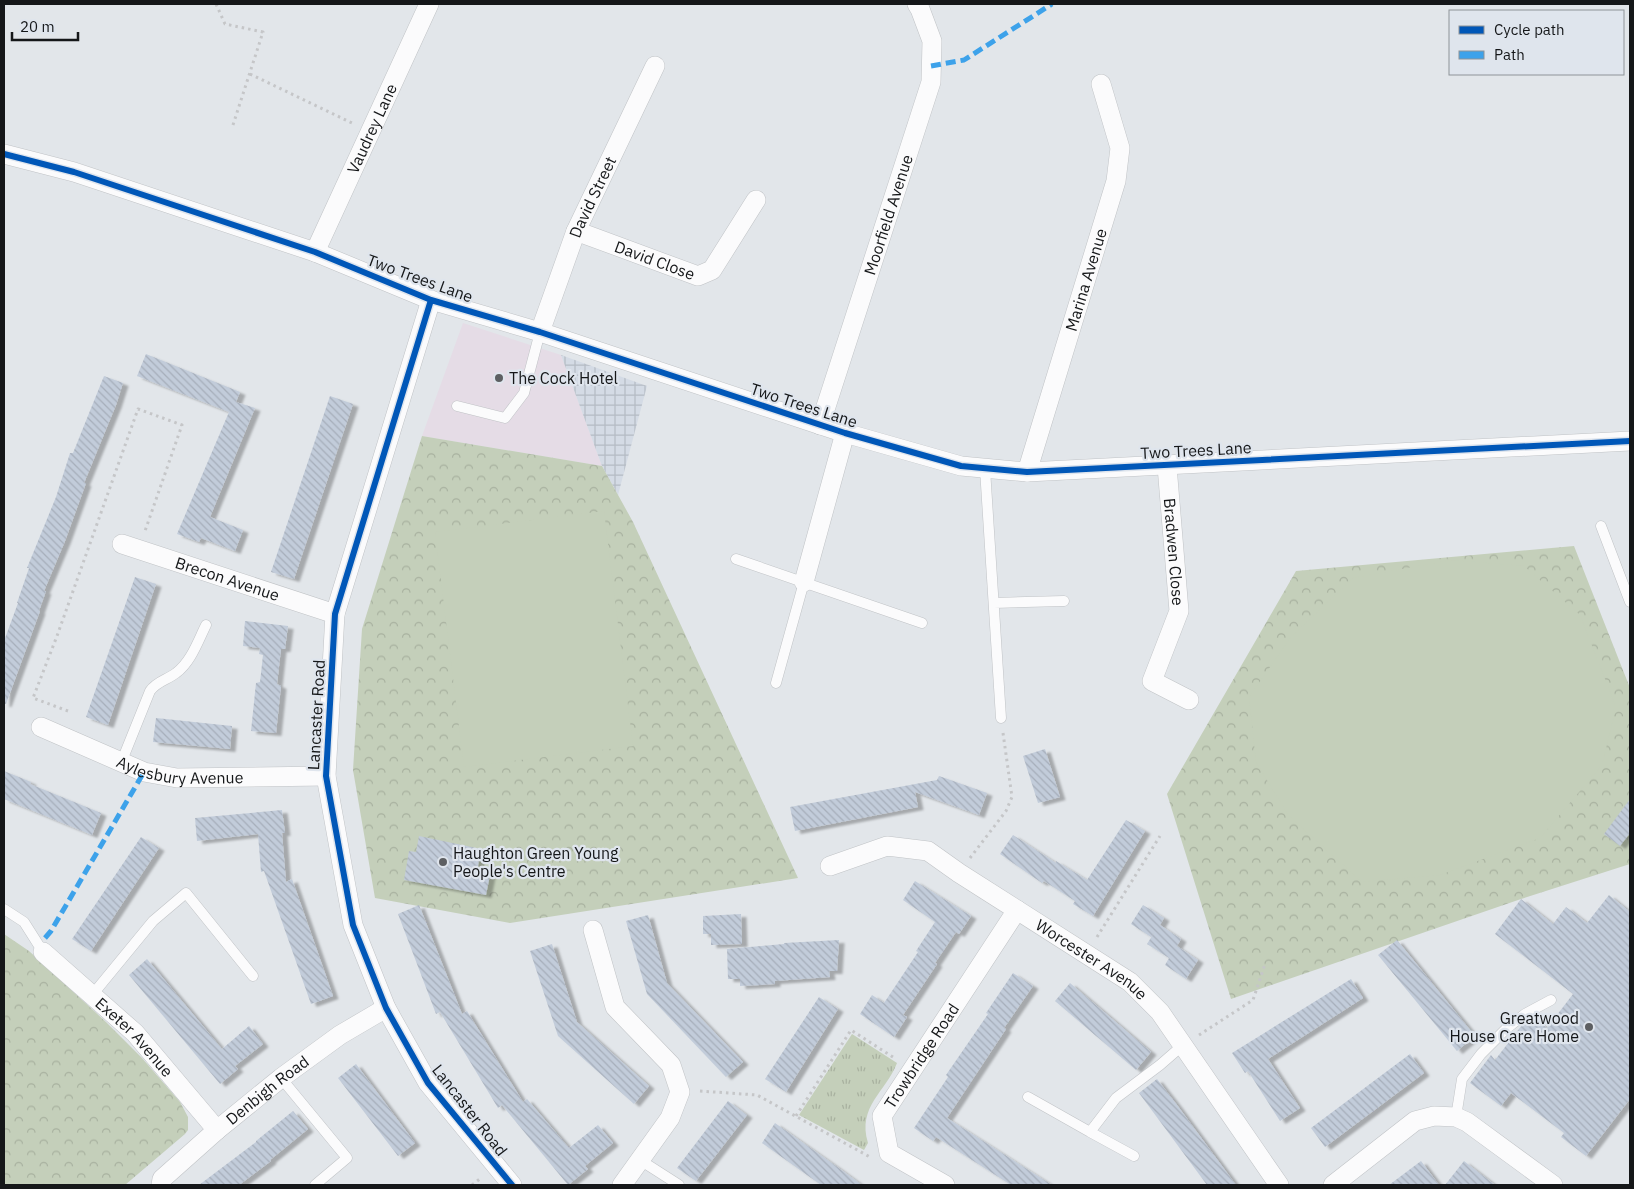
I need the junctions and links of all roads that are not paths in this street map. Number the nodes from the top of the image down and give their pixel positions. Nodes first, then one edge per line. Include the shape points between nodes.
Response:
1 (429, 4) edge
2 (917, 4) edge
3 (655, 66) dead end
4 (1101, 84) dead end
5 (4, 154) edge
6 (50, 165) junction
7 (4, 166) edge
8 (756, 200) dead end
9 (576, 230) junction
10 (315, 252) junction
11 (431, 300) junction
12 (540, 332) junction
13 (457, 406) dead end
14 (820, 425) junction
15 (845, 433) junction
16 (1630, 441) edge
17 (1167, 466) junction
18 (985, 469) junction
19 (1027, 472) junction
20 (1601, 526) dead end
21 (122, 544) dead end
22 (736, 559) dead end
23 (804, 582) junction
24 (1064, 601) dead end
25 (1630, 602) edge
26 (994, 603) junction
27 (334, 614) junction
28 (922, 622) dead end
29 (206, 625) dead end
30 (776, 683) dead end
31 (1189, 700) dead end
32 (1001, 718) road end
33 (41, 728) dead end
34 (121, 763) junction
35 (326, 776) junction
36 (830, 866) dead end
37 (4, 909) edge
38 (1017, 910) junction
39 (593, 930) dead end
40 (44, 952) joint
41 (253, 976) dead end
42 (93, 994) junction
43 (1550, 1000) dead end
44 (386, 1008) junction
45 (1189, 1042) junction
46 (281, 1078) junction
47 (1028, 1097) dead end
48 (1456, 1117) junction
49 (217, 1130) junction
50 (1090, 1132) junction
51 (1134, 1156) dead end
52 (640, 1160) junction
53 (161, 1185) edge
54 (315, 1185) edge
55 (512, 1185) edge
56 (622, 1185) edge
57 (679, 1185) edge
58 (945, 1185) edge
59 (1279, 1185) edge
60 (1333, 1185) edge
61 (1553, 1185) edge

1 - 10 street, Vaudrey Lane
2 - 14 street, Moorfield Avenue via 932,41 931,82
3 - 9 street, David Street
4 - 19 street, Marina Avenue via 1120,148 1116,180
5 - 6 street, Two Trees Lane
6 - 7 street
6 - 10 street, Two Trees Lane
8 - 9 street, David Close via 712,270 698,276
9 - 12 street, David Street
10 - 11 street, Two Trees Lane
11 - 12 street, Two Trees Lane
11 - 27 street, Lancaster Road
12 - 13 lane via 524,393 505,418
12 - 14 street, Two Trees Lane
14 - 15 street, Two Trees Lane
15 - 18 street, Two Trees Lane via 961,466
15 - 23 street
16 - 17 street, Two Trees Lane
17 - 19 street, Two Trees Lane
17 - 31 street, Bradwen Close via 1179,611 1152,681
18 - 19 street, Two Trees Lane
18 - 26 lane
20 - 25 lane
21 - 27 street, Brecon Avenue
22 - 23 lane
23 - 28 lane
23 - 30 lane
24 - 26 lane
26 - 32 lane
27 - 35 street, Lancaster Road
29 - 34 lane via 184,665 150,691
33 - 34 street, Aylesbury Avenue
34 - 35 street, Aylesbury Avenue via 144,772 177,778
35 - 44 street, Lancaster Road via 353,925
36 - 38 street, Worcester Avenue via 888,846 928,851
37 - 40 lane via 24,922
38 - 45 street, Worcester Avenue via 1130,982
38 - 58 street, Trowbridge Road via 882,1116 889,1152
39 - 52 street via 614,1006 671,1065 680,1092 670,1118
40 - 42 street, Exeter Avenue
41 - 42 lane via 186,893 153,921
42 - 49 street, Exeter Avenue via 135,1033
43 - 48 lane via 1525,1014 1481,1054 1462,1079
44 - 46 street, Denbigh Road via 340,1035
44 - 55 street, Lancaster Road via 428,1083
45 - 50 lane via 1116,1098
45 - 59 street, Worcester Avenue
46 - 49 street, Denbigh Road
46 - 54 lane via 347,1158
47 - 50 lane
48 - 60 street via 1434,1116 1415,1121
48 - 61 street
49 - 53 street, Denbigh Road via 162,1179
50 - 51 lane
52 - 56 street
52 - 57 lane

